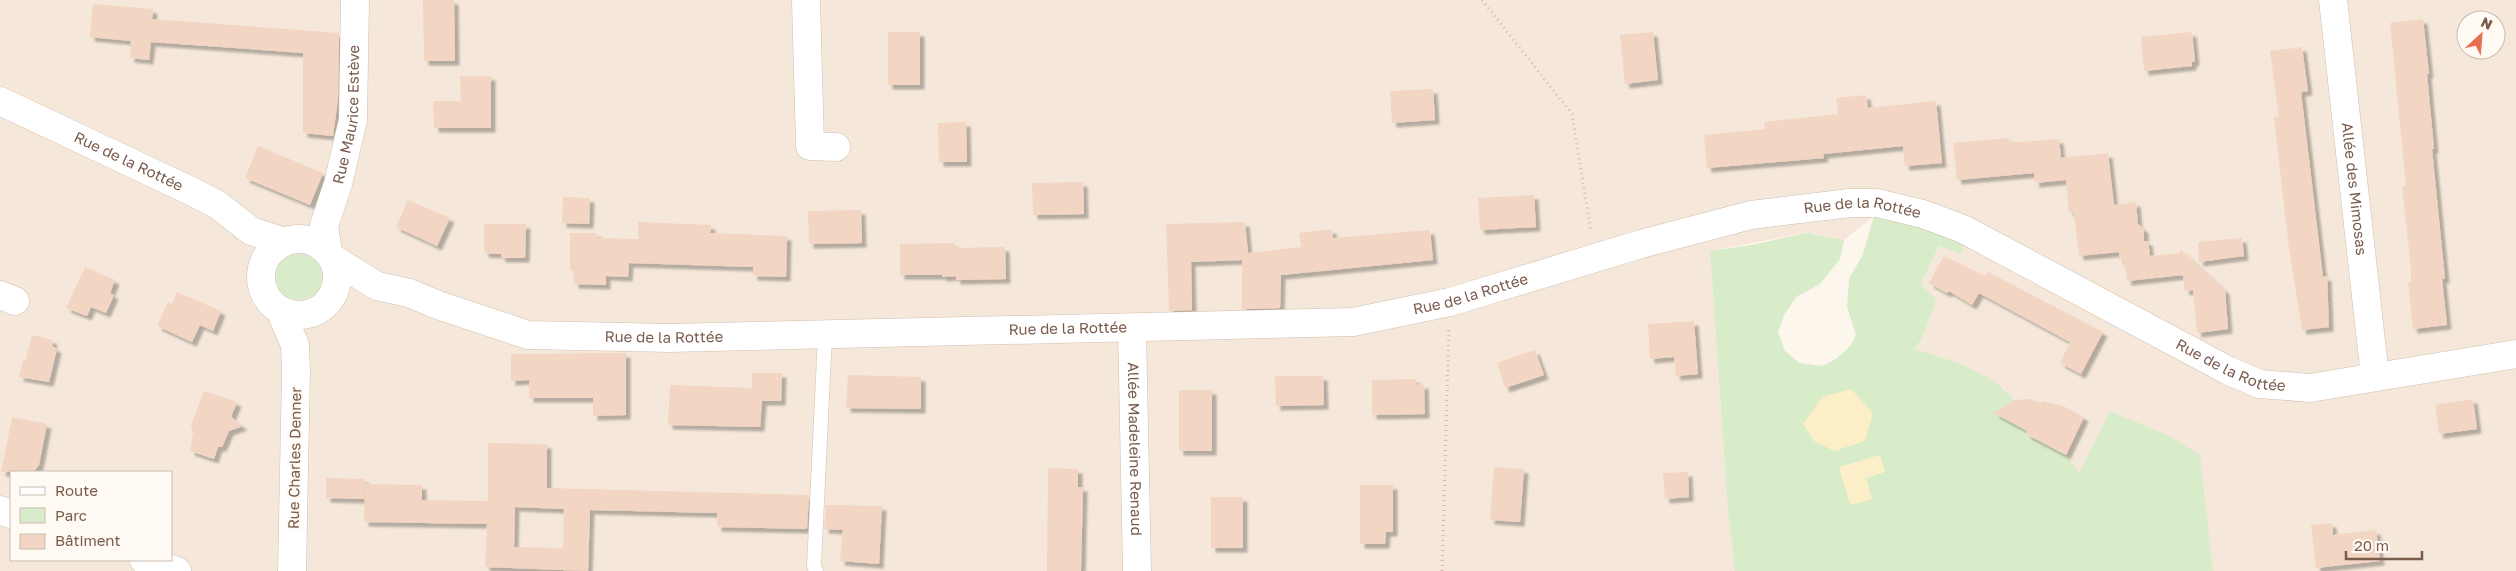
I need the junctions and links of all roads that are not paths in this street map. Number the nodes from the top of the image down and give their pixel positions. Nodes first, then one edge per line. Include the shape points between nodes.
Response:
1 (355, 0) edge
2 (806, 0) edge
3 (2333, 0) edge
4 (0, 101) edge
5 (836, 147) dead end
6 (324, 226) junction
7 (251, 231) junction
8 (292, 241) junction
9 (330, 255) junction
10 (263, 265) junction
11 (377, 286) junction
12 (322, 305) junction
13 (280, 310) junction
14 (1132, 328) junction
15 (825, 335) junction
16 (295, 345) junction
17 (2516, 354) edge
18 (2375, 377) junction
19 (147, 561) edge
20 (177, 571) edge
21 (292, 571) edge
22 (816, 571) edge
23 (1137, 571) edge

1 - 6 street, Rue Maurice Estève via 353,120
2 - 5 street via 810,146
3 - 18 street, Allée des Mimosas
4 - 7 street, Rue de la Rottée via 193,192 218,205
6 - 8 street
6 - 9 street, Rue Maurice Estève
7 - 8 street, Rue de la Rottée
7 - 10 street
8 - 9 street via 320,245
8 - 10 street via 276,247
9 - 11 street, Rue de la Rottée
9 - 12 street via 337,279
10 - 13 street via 261,278 264,290
11 - 12 street, Rue de la Rottée
11 - 15 street, Rue de la Rottée via 409,293 438,306 528,335 669,338
12 - 13 street via 303,315
12 - 16 street
13 - 16 street, Rue Charles Denner
14 - 15 street, Rue de la Rottée
14 - 18 street, Rue de la Rottée via 1353,322 1450,302 1751,214 1877,203 1923,214 1963,229 2229,371 2260,384 2310,388
14 - 23 street, Allée Madeleine Renaud
15 - 22 lane via 814,556
16 - 21 street, Rue Charles Denner
17 - 18 street, Rue de la Rottée
19 - 20 street

